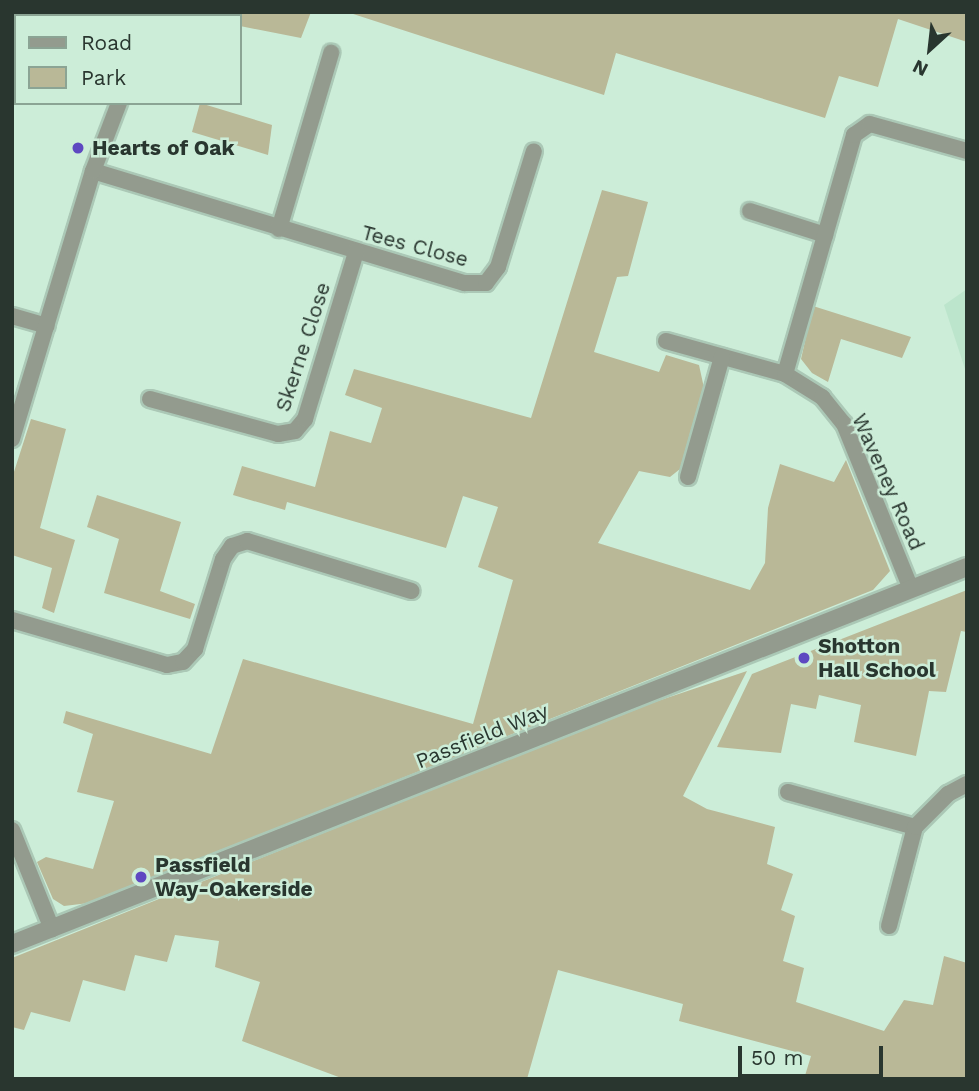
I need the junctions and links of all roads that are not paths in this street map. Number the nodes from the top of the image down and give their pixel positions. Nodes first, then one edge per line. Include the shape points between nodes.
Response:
1 (331, 53) dead end
2 (118, 105) edge
3 (967, 150) edge
4 (534, 151) dead end
5 (93, 171) junction
6 (750, 211) dead end
7 (279, 229) junction
8 (825, 235) junction
9 (356, 252) junction
10 (12, 316) edge
11 (47, 326) junction
12 (666, 341) dead end
13 (722, 357) junction
14 (785, 374) junction
15 (150, 399) dead end
16 (12, 439) edge
17 (688, 477) dead end
18 (967, 567) edge
19 (911, 589) junction
20 (412, 591) dead end
21 (12, 620) edge
22 (967, 784) edge
23 (788, 792) dead end
24 (915, 827) junction
25 (12, 830) edge
26 (889, 926) dead end
27 (52, 929) junction
28 (12, 944) edge

1 - 7 street
2 - 5 street
3 - 8 street via 870,124 854,135
4 - 9 street, Tees Close via 498,267 486,283 465,283
5 - 7 street, Tees Close
5 - 11 street
6 - 8 street
7 - 9 street, Tees Close
8 - 14 street
9 - 15 street, Skerne Close via 305,419 295,431 278,435
10 - 11 street
11 - 16 street
12 - 13 street, Waveney Road
13 - 14 street, Waveney Road
13 - 17 street
14 - 19 street, Waveney Road via 822,397 844,424
18 - 19 street, Passfield Way
19 - 27 street, Passfield Way
20 - 21 street via 247,541 232,546 223,559 195,649 183,662 167,665
22 - 24 street via 948,793
23 - 24 street
24 - 26 street
25 - 27 street
27 - 28 street, Passfield Way

